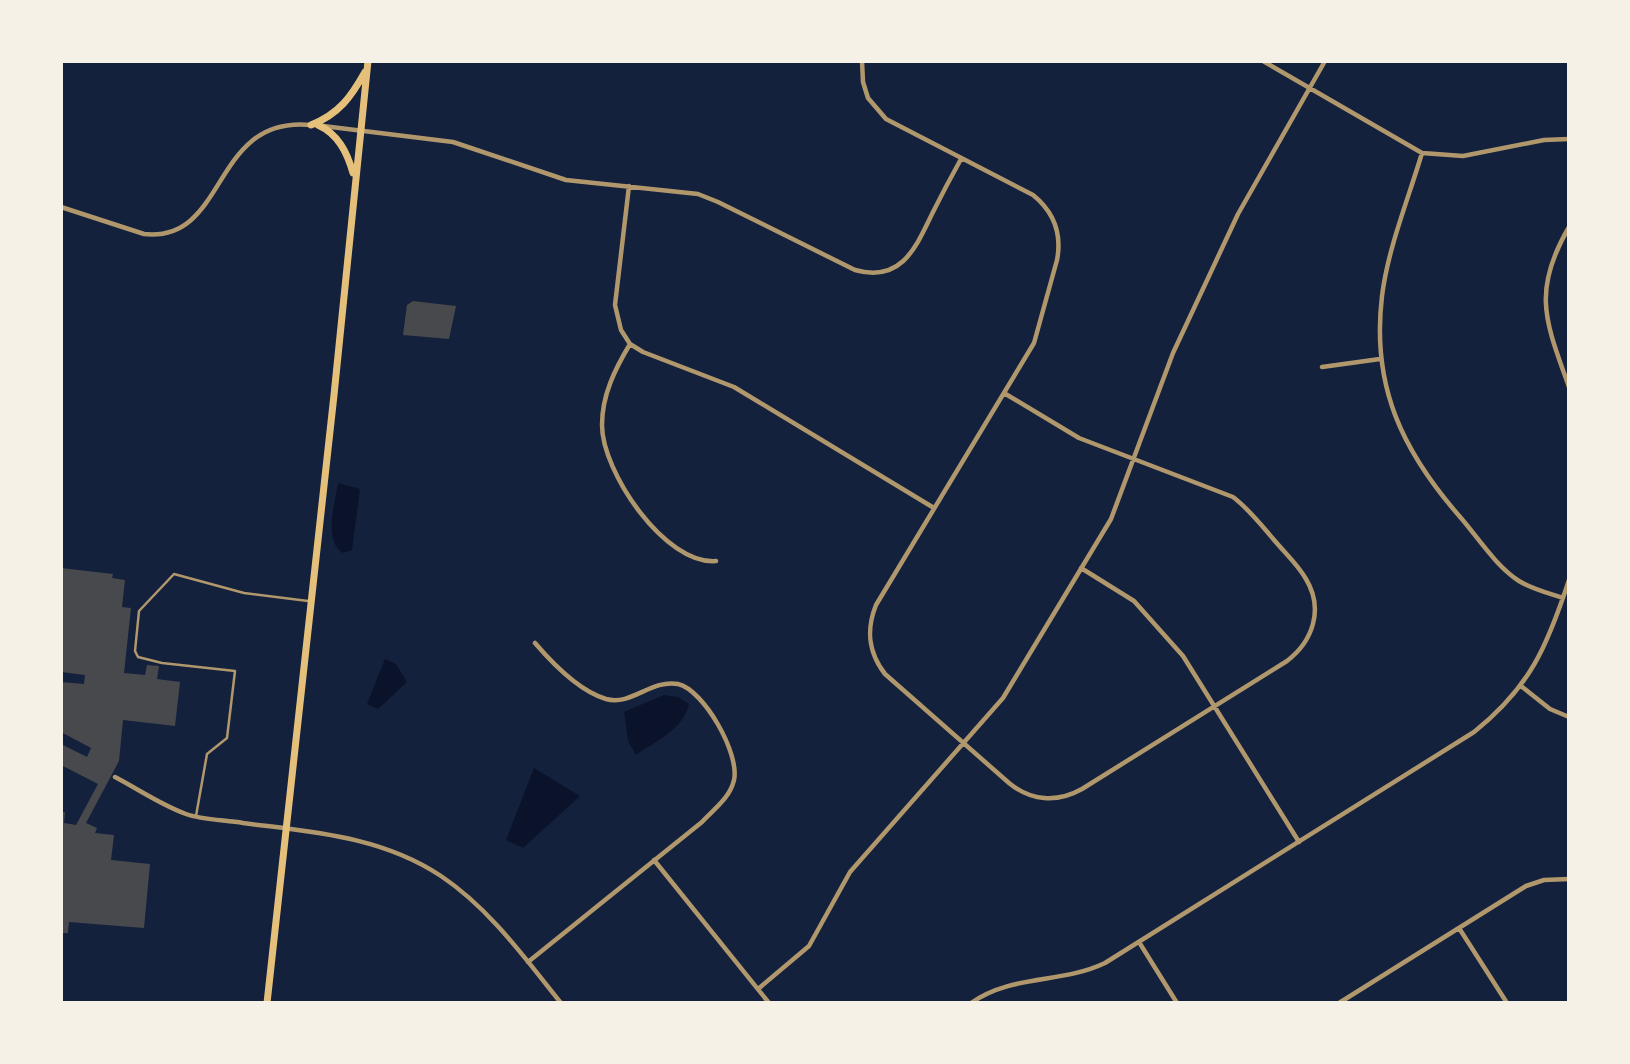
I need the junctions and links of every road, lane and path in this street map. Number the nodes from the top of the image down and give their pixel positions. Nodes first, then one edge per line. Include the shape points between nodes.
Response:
1 (862, 61) edge
2 (1263, 61) edge
3 (1325, 61) edge
4 (367, 65) edge
5 (1310, 88) junction
6 (314, 125) junction
7 (360, 129) junction
8 (1569, 139) edge
9 (1422, 153) junction
10 (961, 159) junction
11 (355, 180) junction
12 (628, 187) junction
13 (61, 207) edge
14 (1569, 227) edge
15 (629, 344) junction
16 (1380, 359) junction
17 (1322, 367) dead end
18 (1569, 387) edge
19 (1004, 393) junction
20 (1133, 459) junction
21 (934, 508) junction
22 (716, 561) dead end
23 (1081, 568) junction
24 (1569, 580) edge
25 (1563, 598) junction
26 (311, 601) junction
27 (535, 643) dead end
28 (1521, 686) junction
29 (1214, 707) junction
30 (1569, 717) edge
31 (963, 743) junction
32 (115, 777) dead end
33 (196, 816) junction
34 (286, 828) junction
35 (1299, 842) junction
36 (654, 860) junction
37 (1569, 879) edge
38 (1459, 928) junction
39 (1139, 942) junction
40 (528, 962) junction
41 (758, 989) junction
42 (267, 1003) edge
43 (561, 1003) edge
44 (769, 1003) edge
45 (971, 1003) edge
46 (1177, 1003) edge
47 (1339, 1003) edge
48 (1507, 1003) edge

1 - 10 street via 864,88 879,113
2 - 5 street
3 - 5 street
4 - 6 main road via 344,105
4 - 7 main road
5 - 9 street
5 - 20 street via 1238,214 1172,353
6 - 7 street
6 - 11 main road via 331,133 344,150
6 - 13 street via 282,126 254,138 200,211 172,231 144,234
7 - 11 main road
7 - 12 street via 453,142 566,180
8 - 9 street via 1463,156
9 - 16 street via 1387,269
10 - 12 street via 912,253 895,268 878,273 855,270 707,197
10 - 19 street via 1033,195 1052,216 1059,237 1036,338
11 - 26 main road
12 - 15 street via 615,305
14 - 18 street via 1551,262 1545,294 1549,331
15 - 21 street via 734,387
15 - 22 street via 604,402 602,433 610,464 624,492 666,539 690,557
16 - 17 street
16 - 25 street via 1392,409 1426,477 1515,578
19 - 20 street via 1079,438
19 - 21 street
20 - 23 street via 1111,519
20 - 29 street via 1233,497 1301,572 1312,591 1314,621 1299,652
21 - 31 street via 876,605 869,640 885,674
23 - 29 street via 1139,606 1183,656
23 - 31 street via 1003,698
24 - 25 street
25 - 28 street via 1548,640
26 - 33 lane via 244,593 174,574 139,611 138,657 235,671 227,738 207,754
26 - 34 main road
27 - 36 street via 560,670 603,698 624,699 668,683 694,691 706,706 733,757 733,783 721,803
28 - 30 street via 1550,709
28 - 35 street via 1474,732
29 - 31 street via 1064,797 1028,795
29 - 35 street
31 - 41 street via 850,872 809,946
32 - 33 street
33 - 34 street
34 - 40 street via 360,839 407,857 480,907
34 - 42 main road
35 - 39 street
36 - 40 street
36 - 41 street
37 - 38 street via 1526,886
38 - 47 street
38 - 48 street
39 - 45 street via 1086,971 1002,986
39 - 46 street
40 - 43 street
41 - 44 street

